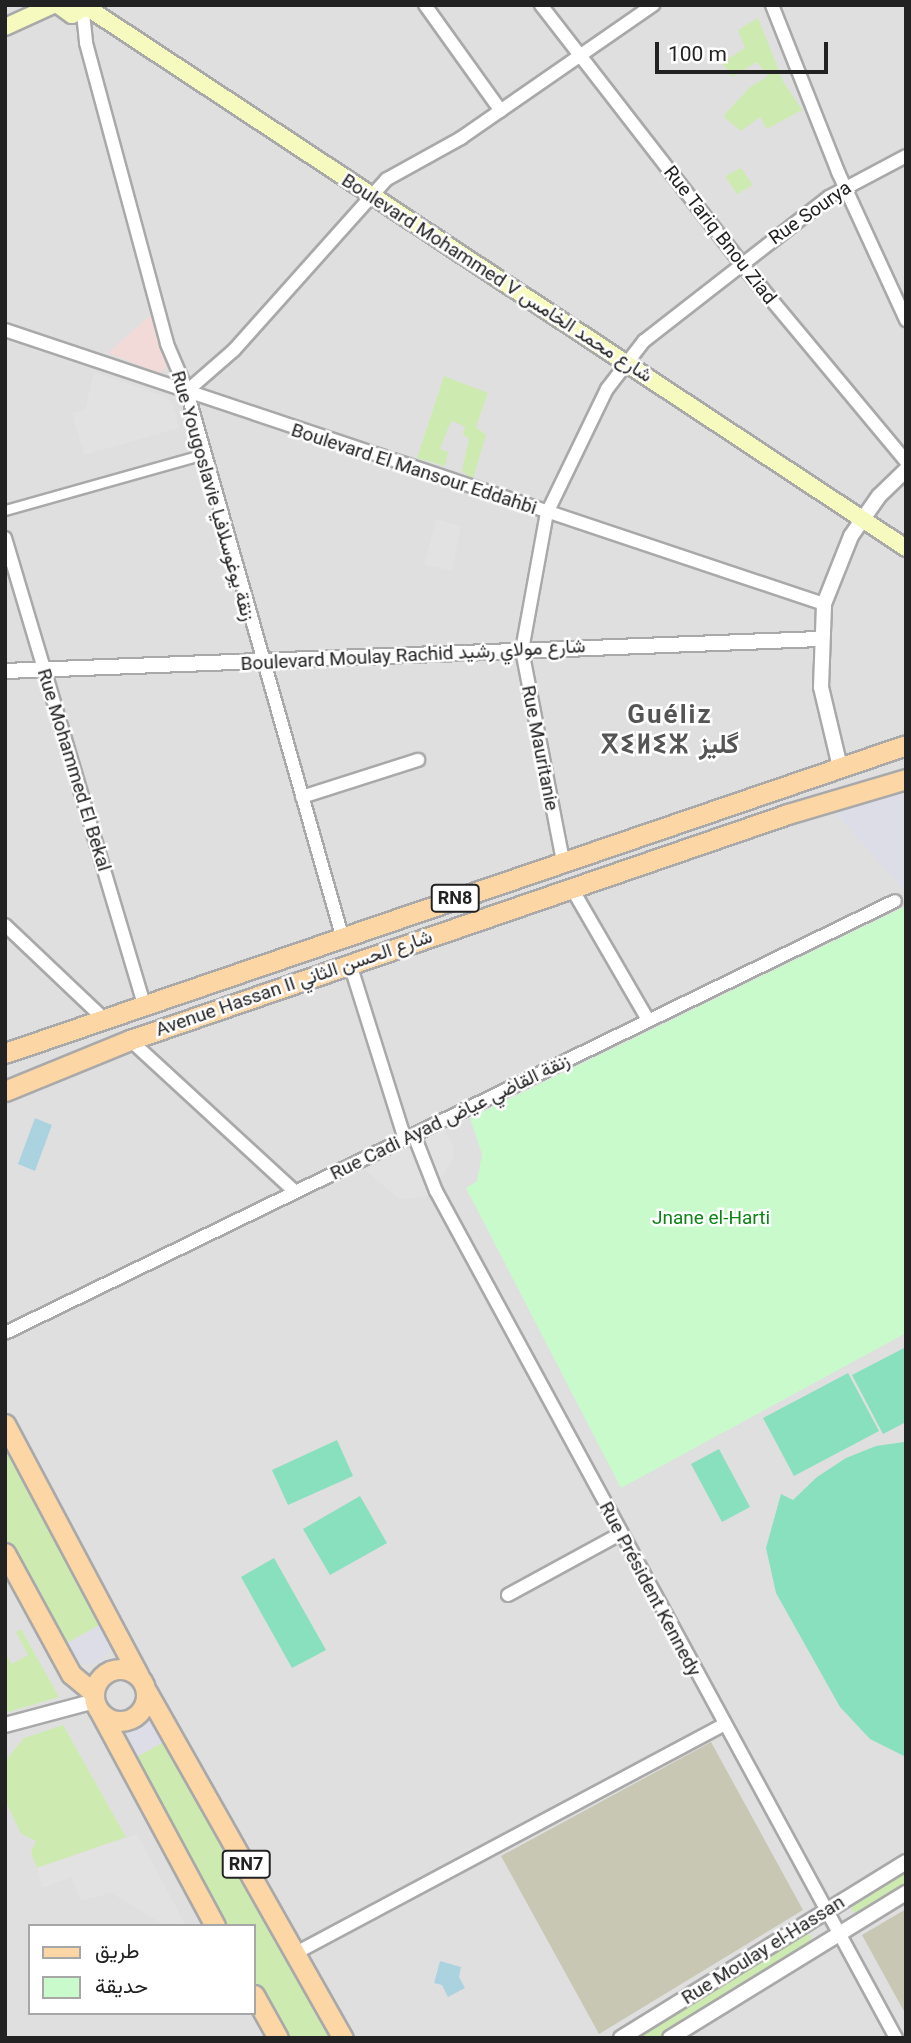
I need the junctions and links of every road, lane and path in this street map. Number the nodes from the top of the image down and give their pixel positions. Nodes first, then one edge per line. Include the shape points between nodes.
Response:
1 (53, 5) edge
2 (58, 5) edge
3 (425, 5) edge
4 (541, 5) edge
5 (653, 5) edge
6 (772, 5) edge
7 (87, 9) edge
8 (5, 27) edge
9 (579, 53) junction
10 (501, 111) junction
11 (906, 156) edge
12 (844, 187) junction
13 (372, 198) junction
14 (740, 262) junction
15 (901, 295) edge
16 (906, 320) edge
17 (5, 330) edge
18 (626, 362) junction
19 (187, 391) junction
20 (204, 454) junction
21 (906, 461) edge
22 (906, 470) edge
23 (5, 510) edge
24 (547, 513) junction
25 (864, 519) junction
26 (5, 538) edge
27 (906, 548) edge
28 (824, 604) junction
29 (820, 639) junction
30 (523, 650) junction
31 (262, 662) junction
32 (44, 670) junction
33 (5, 671) edge
34 (906, 745) edge
35 (418, 760) dead end
36 (840, 767) junction
37 (906, 779) edge
38 (302, 797) junction
39 (563, 861) junction
40 (571, 887) junction
41 (895, 901) dead end
42 (5, 925) edge
43 (342, 936) junction
44 (350, 964) junction
45 (143, 1002) junction
46 (102, 1016) junction
47 (648, 1020) junction
48 (130, 1040) junction
49 (5, 1053) edge
50 (5, 1091) edge
51 (410, 1137) junction
52 (294, 1191) junction
53 (5, 1333) edge
54 (5, 1424) edge
55 (620, 1534) junction
56 (5, 1553) edge
57 (508, 1595) dead end
58 (143, 1684) junction
59 (96, 1702) junction
60 (5, 1725) edge
61 (723, 1725) junction
62 (906, 1862) edge
63 (906, 1893) edge
64 (828, 1910) junction
65 (214, 1924) edge
66 (841, 1932) junction
67 (296, 1953) junction
68 (256, 1999) edge
69 (278, 2038) edge
70 (343, 2038) edge
71 (621, 2038) edge
72 (670, 2038) edge
73 (897, 2038) edge

1 - 8 main road
2 - 7 main road, Boulevard Mohammed V شارع محمد الخامس via 67,14
3 - 10 street
4 - 9 street, Rue Tariq Bnou Ziad
5 - 9 street
6 - 12 street
7 - 13 main road, Boulevard Mohammed V شارع محمد الخامس via 237,102
7 - 19 street, Rue Yougoslavie زنقة يوغوسلافيا via 86,43 167,344
9 - 10 street
9 - 14 street, Rue Tariq Bnou Ziad
10 - 13 street via 387,179
11 - 12 street, Rue Sourya
12 - 14 street, Rue Sourya
12 - 15 street
13 - 18 main road, Boulevard Mohammed V شارع محمد الخامس
13 - 19 street via 234,350
14 - 18 street, Rue Sourya
14 - 21 street, Rue Tariq Bnou Ziad
15 - 16 street
17 - 19 street, Boulevard El Mansour Eddahbi
18 - 24 street, Rue Mauritanie via 607,389
18 - 25 main road, Boulevard Mohammed V شارع محمد الخامس
19 - 20 street, Rue Yougoslavie زنقة يوغوسلافيا
19 - 24 street, Boulevard El Mansour Eddahbi
20 - 23 street
20 - 31 street, Rue Yougoslavie زنقة يوغوسلافيا
22 - 25 street via 879,496
24 - 28 street, Boulevard El Mansour Eddahbi
24 - 30 street, Rue Mauritanie
25 - 27 main road, Boulevard Mohammed V شارع محمد الخامس
25 - 28 street via 852,536
26 - 32 street, Rue Mohammed El Bekal
28 - 29 street
29 - 30 street, Boulevard Moulay Rachid شارع مولاي رشيد
29 - 36 street via 821,687
30 - 31 street, Boulevard Moulay Rachid شارع مولاي رشيد
30 - 39 street, Rue Mauritanie via 535,733
31 - 32 street, Boulevard Moulay Rachid شارع مولاي رشيد
31 - 38 street, Rue Yougoslavie زنقة يوغوسلافيا
32 - 33 street, Boulevard Moulay Rachid شارع مولاي رشيد
32 - 45 street, Rue Mohammed El Bekal
34 - 36 main road, Avenue Hassan II شارع الحسن الثاني / RN8
35 - 38 street
36 - 39 main road, Avenue Hassan II شارع الحسن الثاني / RN8
37 - 40 main road, Avenue Hassan II شارع الحسن الثاني / RN8
38 - 43 street, Rue Yougoslavie زنقة يوغوسلافيا
39 - 43 main road, Avenue Hassan II شارع الحسن الثاني / RN8
40 - 44 main road, Avenue Hassan II شارع الحسن الثاني / RN8
40 - 47 street
41 - 47 street, Rue Cadi Ayad زنقة القاضي عياض
42 - 46 street
43 - 45 main road, Avenue Hassan II شارع الحسن الثاني / RN8
44 - 48 main road, Avenue Hassan II شارع الحسن الثاني / RN8
44 - 51 street
45 - 46 main road, Avenue Hassan II شارع الحسن الثاني / RN8
46 - 49 main road, Avenue Hassan II شارع الحسن الثاني / RN8
47 - 51 street, Rue Cadi Ayad زنقة القاضي عياض
48 - 50 main road, Avenue Hassan II شارع الحسن الثاني / RN8
48 - 52 street
51 - 52 street, Rue Cadi Ayad زنقة القاضي عياض
51 - 55 street, Rue Président Kennedy
52 - 53 street, Rue Cadi Ayad زنقة القاضي عياض via 157,1263
54 - 58 main road, RN7
55 - 57 street
55 - 61 street, Rue Président Kennedy
56 - 59 main road, RN7 via 71,1674
58 - 59 main road via 129,1670 113,1670 100,1678
58 - 59 main road via 144,1706 131,1719 117,1721
58 - 67 main road, RN7
59 - 60 street
59 - 65 main road, RN7
61 - 64 street, Rue Président Kennedy
61 - 67 street
62 - 64 street, Rue Moulay el-Hassan
63 - 66 street, Rue Moulay el-Hassan
64 - 66 street, Rue Président Kennedy
64 - 71 street, Rue Moulay el-Hassan
66 - 72 street, Rue Moulay el-Hassan
66 - 73 street, Rue Président Kennedy
67 - 70 main road, RN7
68 - 69 main road

